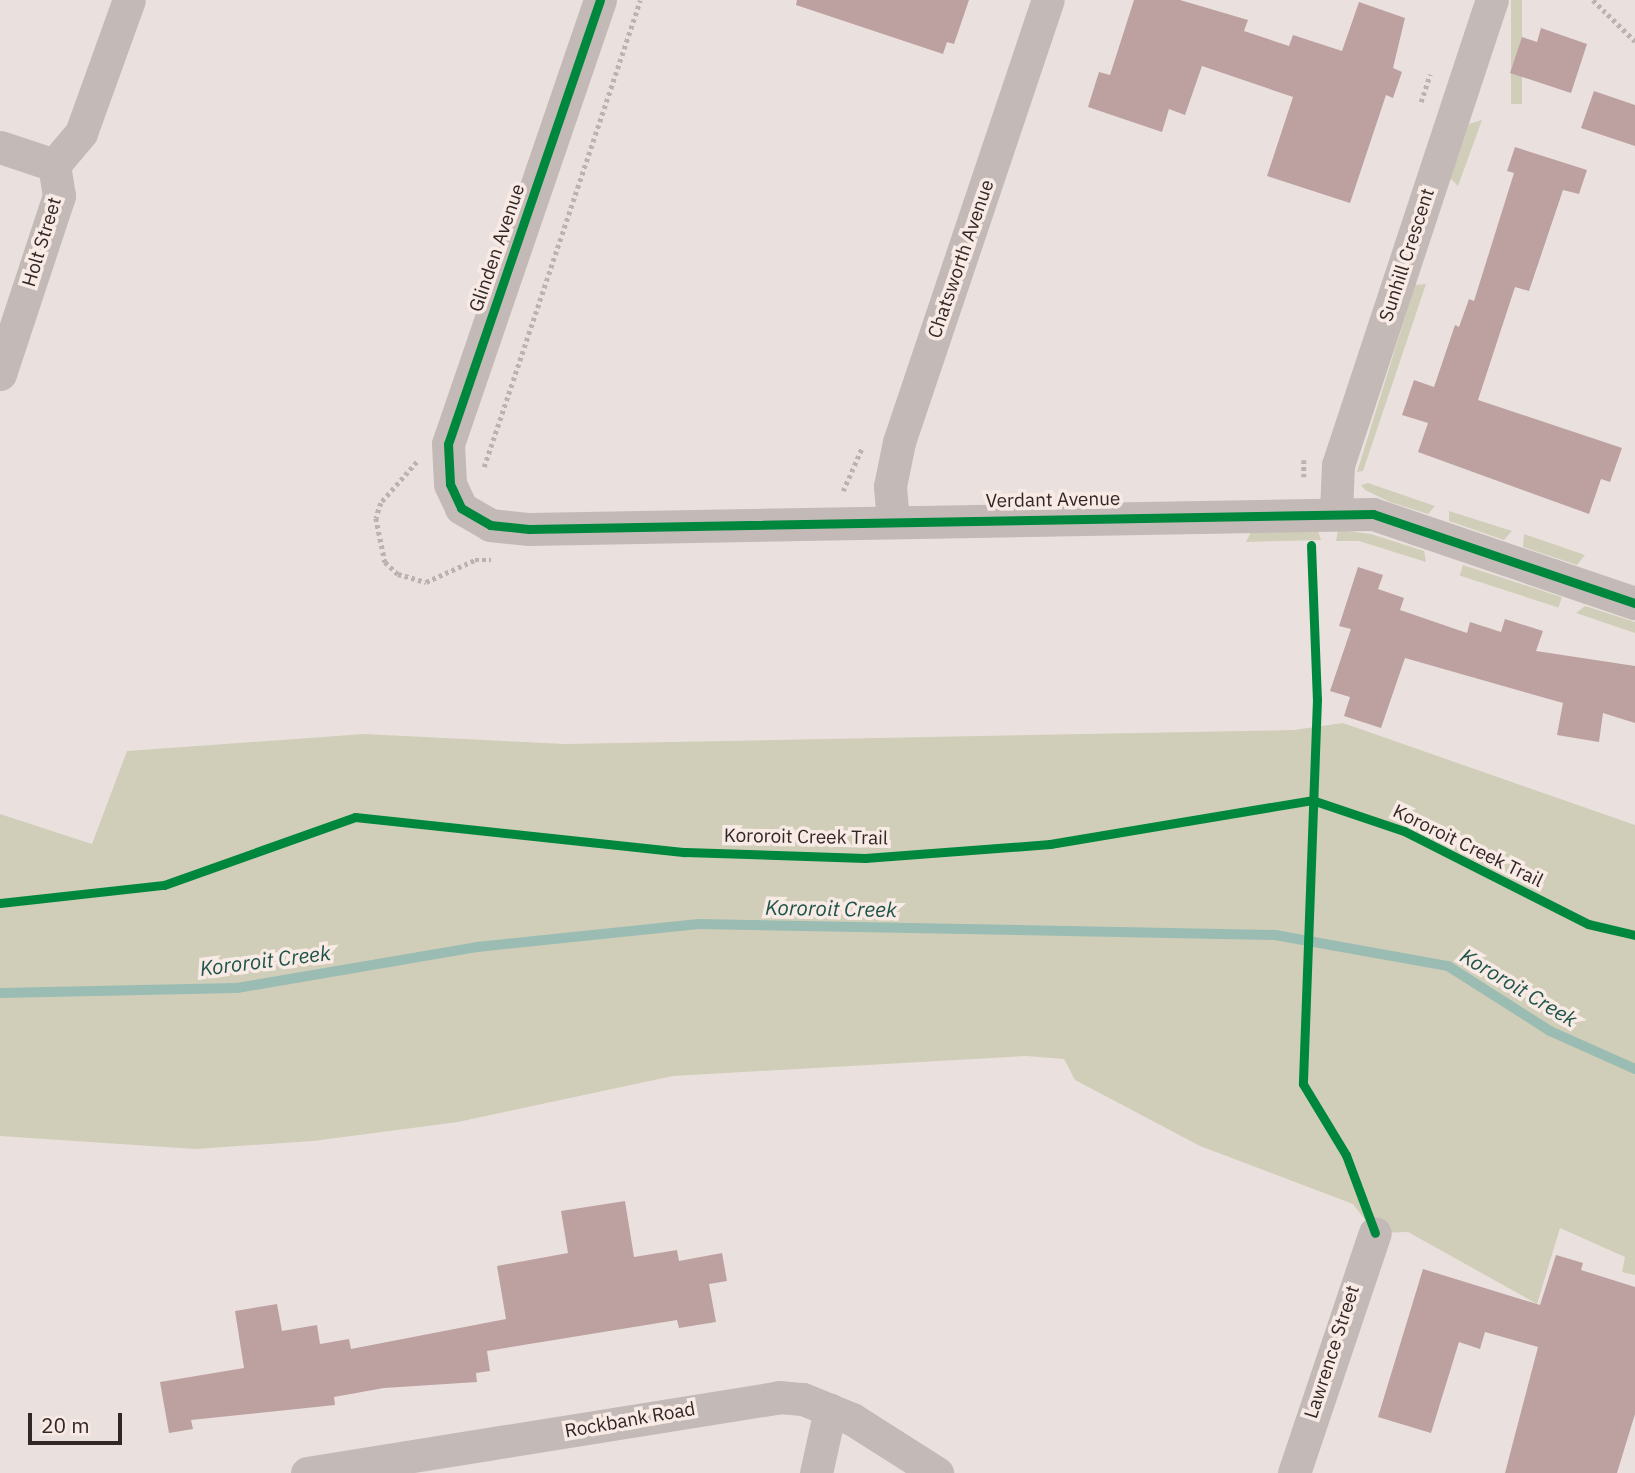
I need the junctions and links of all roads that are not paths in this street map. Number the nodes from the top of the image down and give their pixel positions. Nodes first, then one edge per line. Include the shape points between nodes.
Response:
1 (129, 0) edge
2 (600, 0) edge
3 (1048, 0) edge
4 (1492, 0) edge
5 (0, 146) edge
6 (54, 165) junction
7 (0, 374) edge
8 (470, 495) joint
9 (1336, 512) junction
10 (893, 521) junction
11 (1635, 603) edge
12 (1375, 1233) dead end
13 (841, 1415) junction
14 (307, 1473) edge
15 (816, 1473) edge
16 (831, 1473) edge
17 (937, 1473) edge
18 (1294, 1473) edge

1 - 6 street via 82,133
2 - 8 street, Glinden Avenue via 448,444 450,484
3 - 10 street, Chatsworth Avenue via 899,442 890,486
4 - 9 street, Sunhill Crescent via 1338,465
5 - 6 street
6 - 7 street, Holt Street via 59,195
8 - 10 street, Verdant Avenue via 490,525 528,529
9 - 10 street, Verdant Avenue
9 - 11 street, Verdant Avenue via 1373,514
12 - 18 street, Lawrence Street
13 - 14 street, Rockbank Road via 803,1399 758,1400
13 - 15 street
13 - 16 street
13 - 17 street, Rockbank Road

